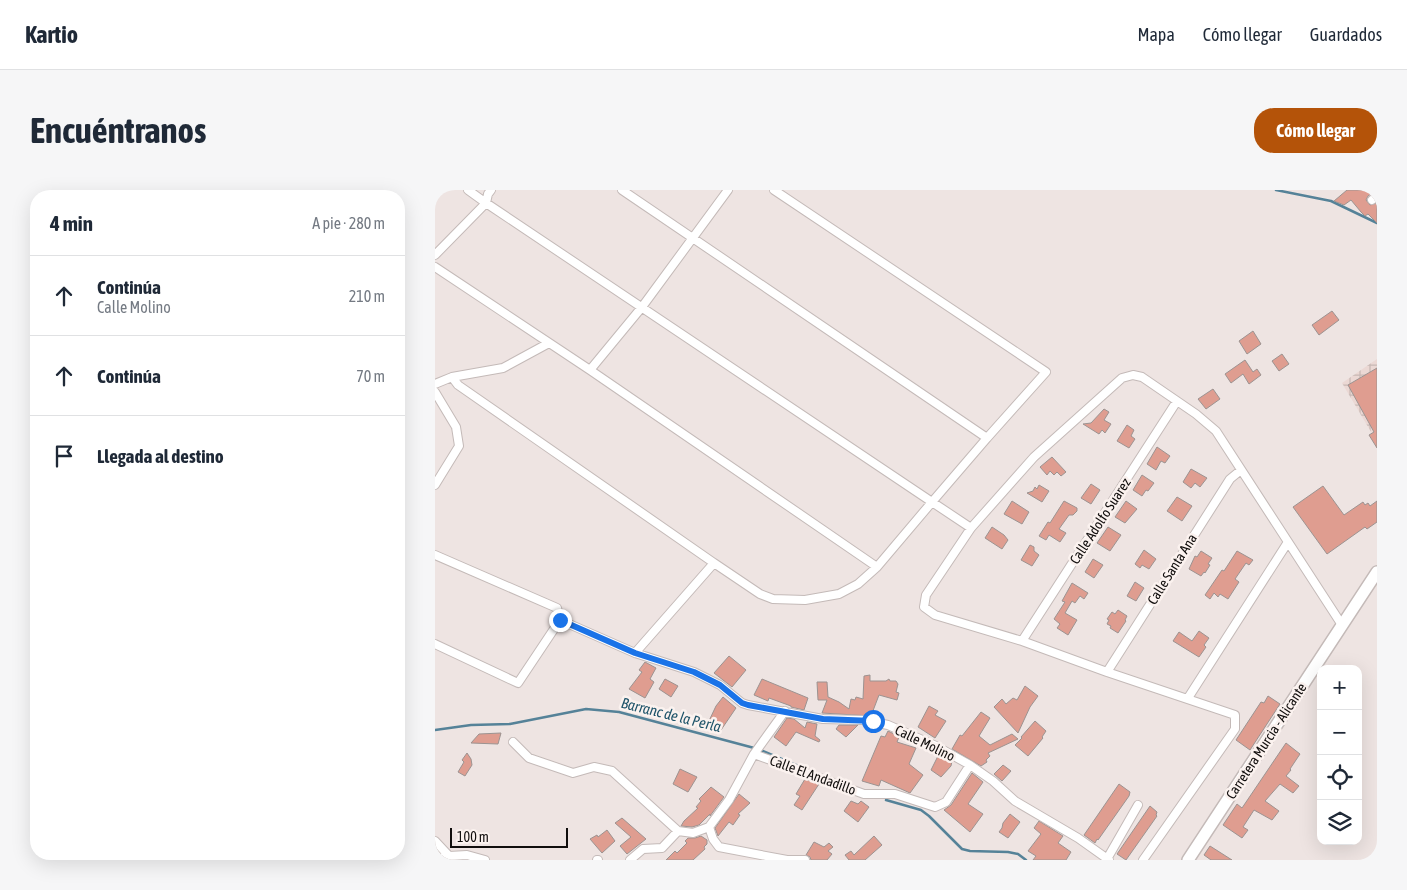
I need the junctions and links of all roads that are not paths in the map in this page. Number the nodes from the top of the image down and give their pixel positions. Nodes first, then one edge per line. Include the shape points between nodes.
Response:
1 (468, 190) edge
2 (491, 190) edge
3 (622, 190) edge
4 (728, 190) edge
5 (774, 190) edge
6 (486, 203) junction
7 (693, 238) junction
8 (435, 255) edge
9 (435, 267) edge
10 (642, 307) junction
11 (549, 342) junction
12 (590, 370) junction
13 (451, 377) junction
14 (435, 384) edge
15 (435, 392) edge
16 (1177, 401) junction
17 (987, 438) junction
18 (1241, 470) junction
19 (435, 485) edge
20 (932, 502) junction
21 (971, 528) junction
22 (1288, 542) junction
23 (435, 555) edge
24 (714, 563) junction
25 (877, 567) junction
26 (1377, 572) edge
27 (560, 620) junction
28 (1342, 625) junction
29 (1022, 641) junction
30 (435, 644) edge
31 (635, 653) junction
32 (1107, 672) junction
33 (1188, 698) junction
34 (785, 711) junction
35 (513, 742) dead end
36 (754, 754) junction
37 (969, 765) junction
38 (1138, 805) dead end
39 (709, 827) junction
40 (678, 832) junction
41 (435, 841) edge
42 (449, 856) junction
43 (435, 859) edge
44 (1108, 859) edge
45 (485, 860) edge
46 (630, 860) edge
47 (805, 860) edge
48 (1143, 860) edge
49 (1188, 860) edge

1 - 6 street
2 - 6 street
3 - 7 street
4 - 7 street
5 - 17 street via 1046,372
6 - 8 street
6 - 10 street
7 - 10 street
7 - 17 street
9 - 11 street
10 - 12 street
10 - 20 street
11 - 12 street
11 - 13 street via 503,368
12 - 25 street
13 - 14 street
13 - 24 street
15 - 19 street via 456,427 459,446
16 - 18 street via 1216,431
16 - 21 street via 1142,378 1133,375 1122,378 1034,457
16 - 29 street, Calle Adolfo Suarez
17 - 20 street
18 - 22 street
18 - 32 street, Calle Santa Ana via 1230,479
20 - 21 street
20 - 25 street
21 - 29 street via 926,594 924,607 935,615
22 - 28 street
22 - 33 street
23 - 27 street via 557,608
24 - 25 street via 760,594 790,600 820,599 839,594 858,584
24 - 31 street
26 - 28 highway, Carretera Murcia - Alicante
27 - 30 street via 518,682
27 - 31 street, Calle Molino
28 - 49 highway, Carretera Murcia - Alicante
29 - 32 street
31 - 34 street, Calle Molino via 701,675 742,703
32 - 33 street
33 - 48 street via 1235,715 1235,729
34 - 36 street
34 - 37 street, Calle Molino via 823,719 863,720 888,725
35 - 40 street via 529,758 573,773 594,767 612,771
36 - 37 street, Calle El Andadillo via 864,794 895,794 935,807 946,802
36 - 39 street via 729,800
37 - 44 street, Calle Molino via 1015,800
38 - 44 street
39 - 40 street via 693,833
39 - 47 street via 719,847 787,860
40 - 46 street via 662,848 643,849
41 - 42 street
42 - 43 street
42 - 45 street via 467,855

